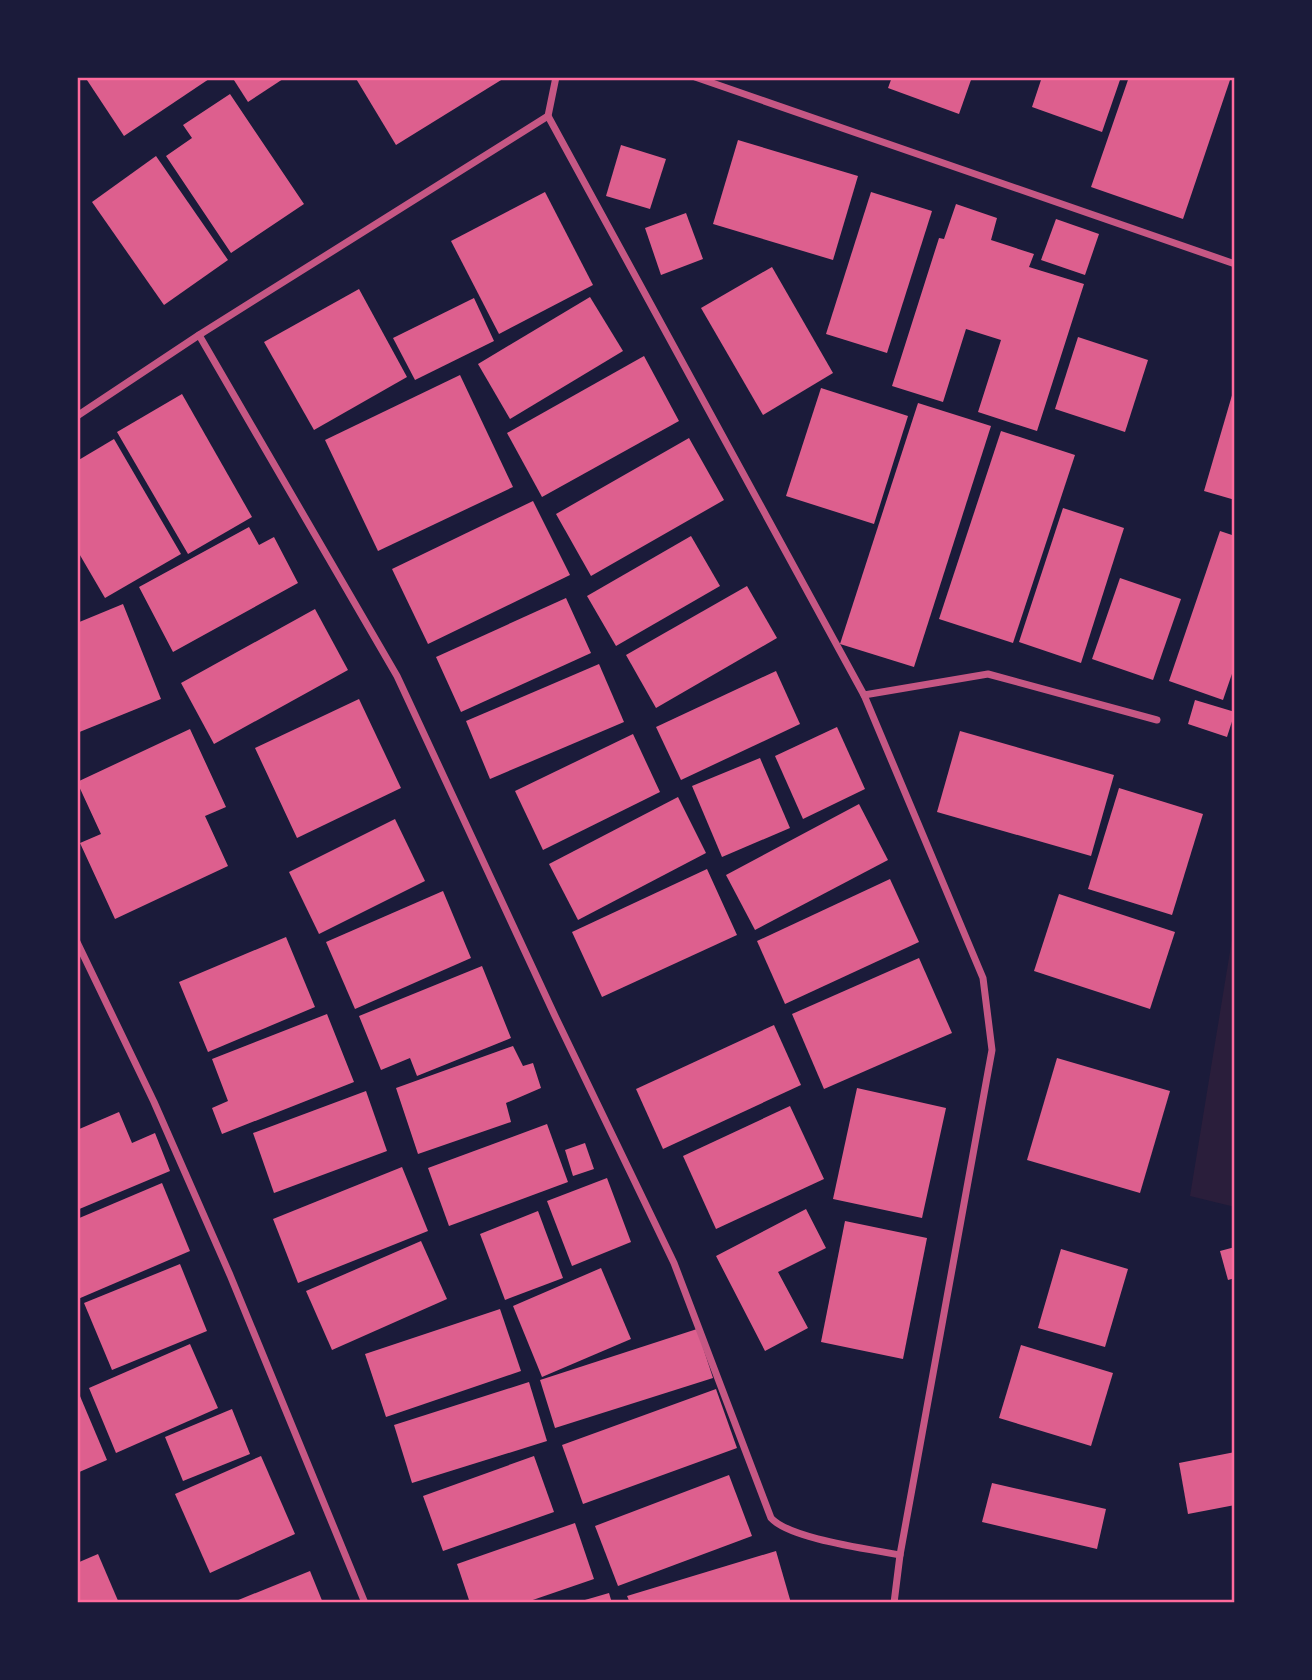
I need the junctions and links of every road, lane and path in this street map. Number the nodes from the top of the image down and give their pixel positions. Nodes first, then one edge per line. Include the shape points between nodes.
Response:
1 (556, 77) edge
2 (695, 77) edge
3 (548, 116) junction
4 (1235, 264) edge
5 (199, 335) junction
6 (77, 416) edge
7 (864, 695) junction
8 (1157, 720) dead end
9 (77, 942) edge
10 (900, 1555) junction
11 (365, 1603) edge
12 (894, 1603) edge

1 - 3 street
2 - 4 street
3 - 5 street
3 - 7 street
5 - 6 street
5 - 10 street via 397,676 674,1263 771,1518 797,1532
7 - 8 street via 988,674
7 - 10 street via 983,978 992,1050
9 - 11 street via 230,1275
10 - 12 street

